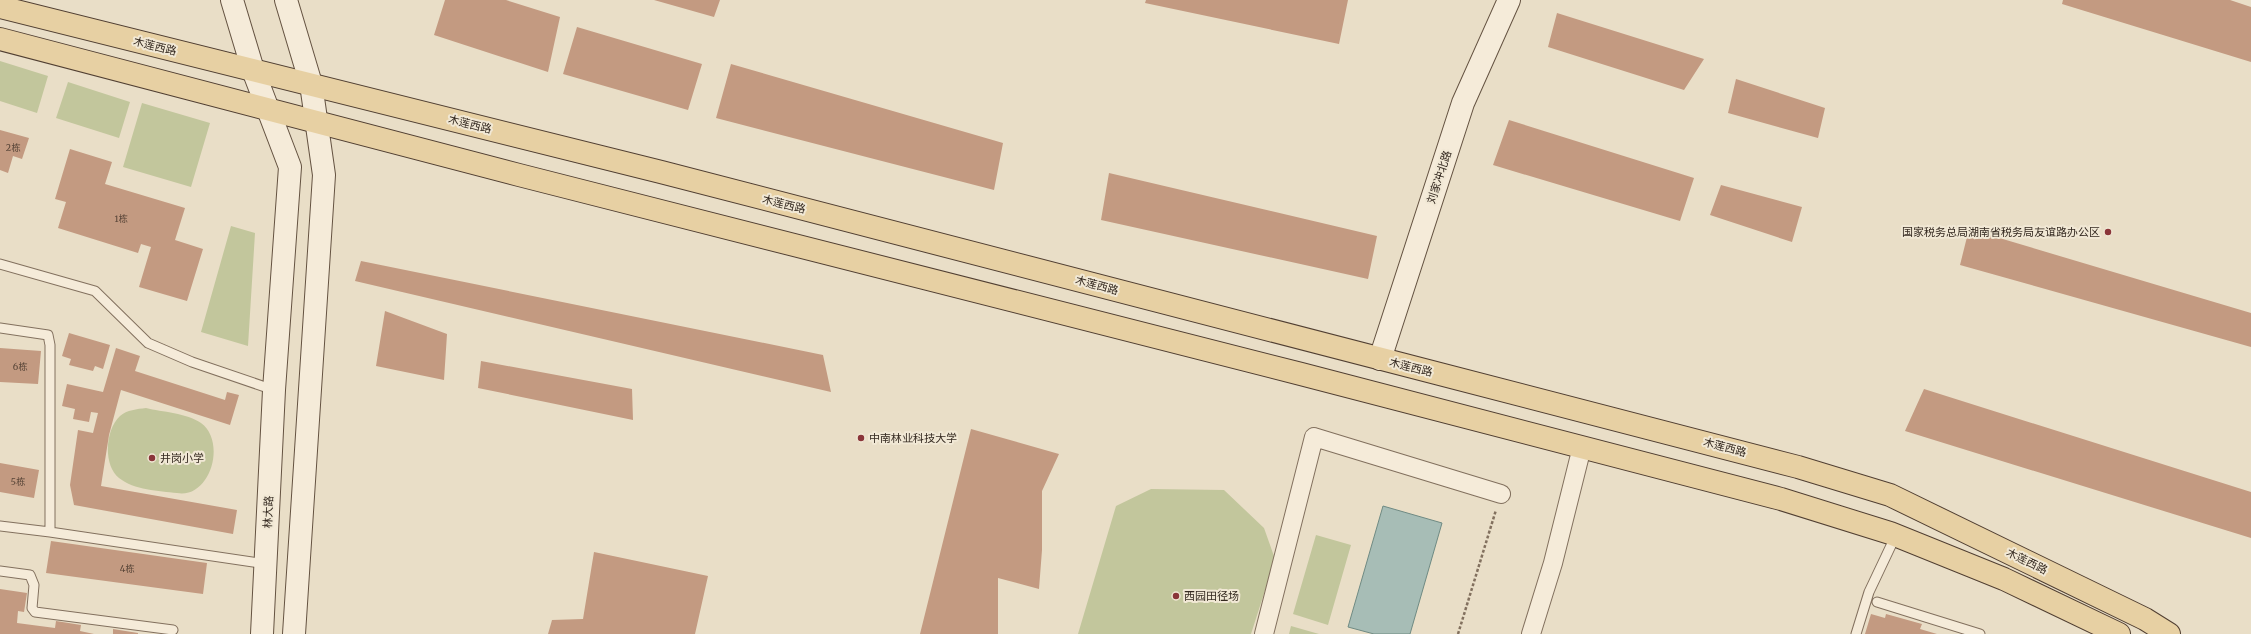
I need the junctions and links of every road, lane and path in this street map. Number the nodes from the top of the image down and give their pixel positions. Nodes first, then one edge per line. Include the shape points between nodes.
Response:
1 (232, 0) edge
2 (286, 0) edge
3 (1496, 0) edge
4 (1509, 0) edge
5 (0, 7) edge
6 (0, 39) edge
7 (253, 70) junction
8 (311, 84) junction
9 (268, 110) junction
10 (317, 123) junction
11 (0, 264) edge
12 (0, 328) edge
13 (1376, 358) junction
14 (274, 390) junction
15 (1582, 448) junction
16 (1500, 494) joint
17 (0, 526) edge
18 (50, 532) junction
19 (1896, 535) junction
20 (266, 564) junction
21 (0, 570) edge
22 (1877, 602) dead end
23 (173, 630) dead end
24 (262, 634) edge
25 (294, 634) edge
26 (1264, 634) edge
27 (1458, 634) edge
28 (1531, 634) edge
29 (1856, 634) edge
30 (1980, 634) edge
31 (2118, 634) edge
32 (2169, 634) edge

1 - 7 main road, 林大路
2 - 8 main road
3 - 13 main road, 刘家冲北路 via 1455,98
4 - 13 main road, 刘家冲北路 via 1463,103
5 - 7 main road, 木莲西路
6 - 9 main road
7 - 8 main road, 木莲西路
7 - 9 main road, 林大路
8 - 10 main road
8 - 13 main road, 木莲西路
9 - 10 main road
9 - 14 main road, 林大路 via 290,167
10 - 15 main road
10 - 25 main road via 324,175
11 - 14 lane via 95,291 148,343 192,362
12 - 18 lane via 48,335
13 - 32 main road, 木莲西路 via 1791,465 1890,494 2145,619
14 - 20 main road, 林大路
15 - 19 main road via 1781,499
15 - 28 street via 1553,563
16 - 26 street via 1314,437
16 - 27 path
17 - 18 lane
18 - 20 lane
19 - 29 lane via 1869,592
19 - 31 main road via 2004,579
20 - 24 main road, 林大路
21 - 23 lane via 30,575 34,585 32,608 35,612
22 - 30 lane

